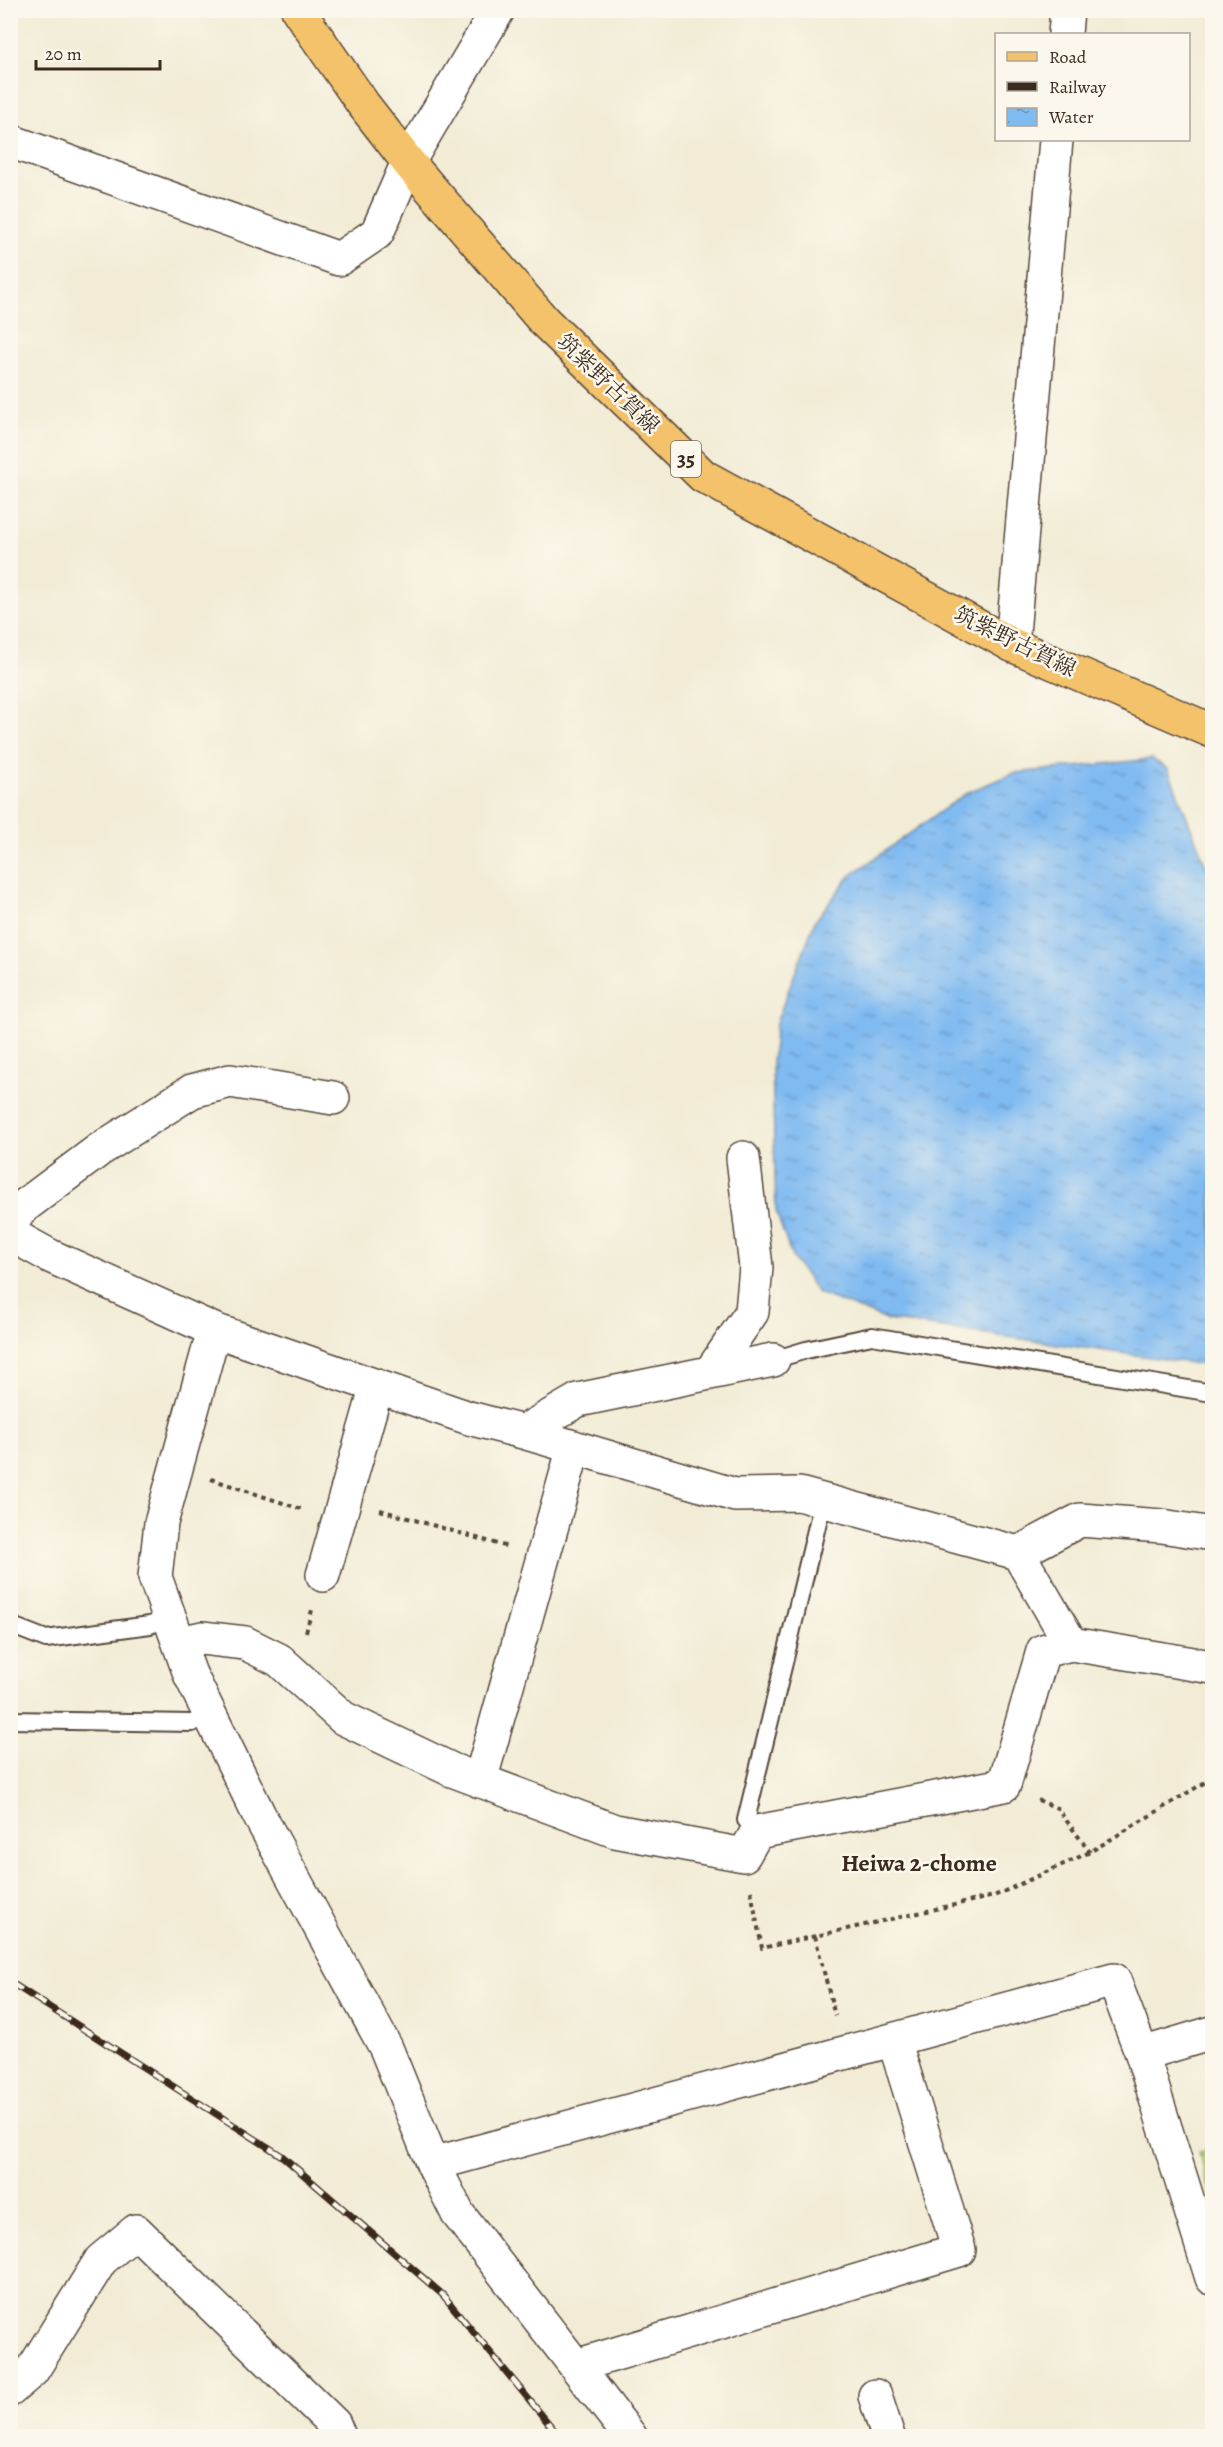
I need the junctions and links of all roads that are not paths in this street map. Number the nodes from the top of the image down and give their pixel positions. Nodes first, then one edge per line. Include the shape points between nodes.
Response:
1 (298, 10) edge
2 (498, 10) edge
3 (1067, 10) edge
4 (1065, 33) edge
5 (10, 141) edge
6 (1056, 141) edge
7 (408, 162) junction
8 (1012, 645) junction
9 (1212, 731) edge
10 (333, 1098) dead end
11 (743, 1158) dead end
12 (10, 1228) edge
13 (10, 1234) edge
14 (214, 1330) junction
15 (773, 1360) joint
16 (710, 1373) junction
17 (377, 1386) junction
18 (1212, 1393) edge
19 (524, 1432) junction
20 (574, 1447) junction
21 (823, 1501) junction
22 (1212, 1534) edge
23 (1018, 1553) junction
24 (323, 1575) road end
25 (10, 1625) edge
26 (174, 1630) junction
27 (1071, 1644) junction
28 (1212, 1667) edge
29 (210, 1716) junction
30 (10, 1720) edge
31 (480, 1780) junction
32 (750, 1844) junction
33 (1212, 2033) edge
34 (894, 2040) junction
35 (1142, 2054) junction
36 (433, 2164) junction
37 (1212, 2278) edge
38 (576, 2366) junction
39 (10, 2390) edge
40 (875, 2396) dead end
41 (339, 2436) edge
42 (630, 2436) edge
43 (888, 2436) edge

1 - 7 main road, 筑紫野古賀線 / 35
2 - 7 street
3 - 4 street
5 - 7 street via 339,259 377,233
6 - 8 street
7 - 8 main road, 筑紫野古賀線 / 35 via 544,321 703,476
8 - 9 main road, 筑紫野古賀線 / 35
10 - 12 street via 230,1081 192,1090 99,1150 19,1210
11 - 16 street via 756,1267 752,1312
13 - 14 street
14 - 17 street
14 - 26 street via 161,1523 155,1577
15 - 16 street
15 - 18 lane via 872,1336
16 - 19 street via 578,1400
17 - 19 street via 469,1418
17 - 24 street
19 - 20 street
20 - 21 street via 735,1495 799,1494
20 - 31 street
21 - 23 street
21 - 32 lane via 746,1820
22 - 23 street via 1080,1520
23 - 27 street
25 - 26 lane via 46,1639 150,1625
26 - 29 street
26 - 31 street via 201,1638 245,1643 279,1660 343,1718
27 - 28 street
27 - 32 street via 1043,1651 1004,1785
29 - 30 lane via 192,1723
29 - 36 street via 259,1815 386,2048
31 - 32 street via 615,1831
33 - 35 street
34 - 35 street via 1114,1980
34 - 36 street
34 - 38 street via 959,2250
35 - 37 street
36 - 38 street via 458,2214
38 - 42 street
39 - 41 street via 32,2371 101,2260 136,2231 334,2424
40 - 43 street

